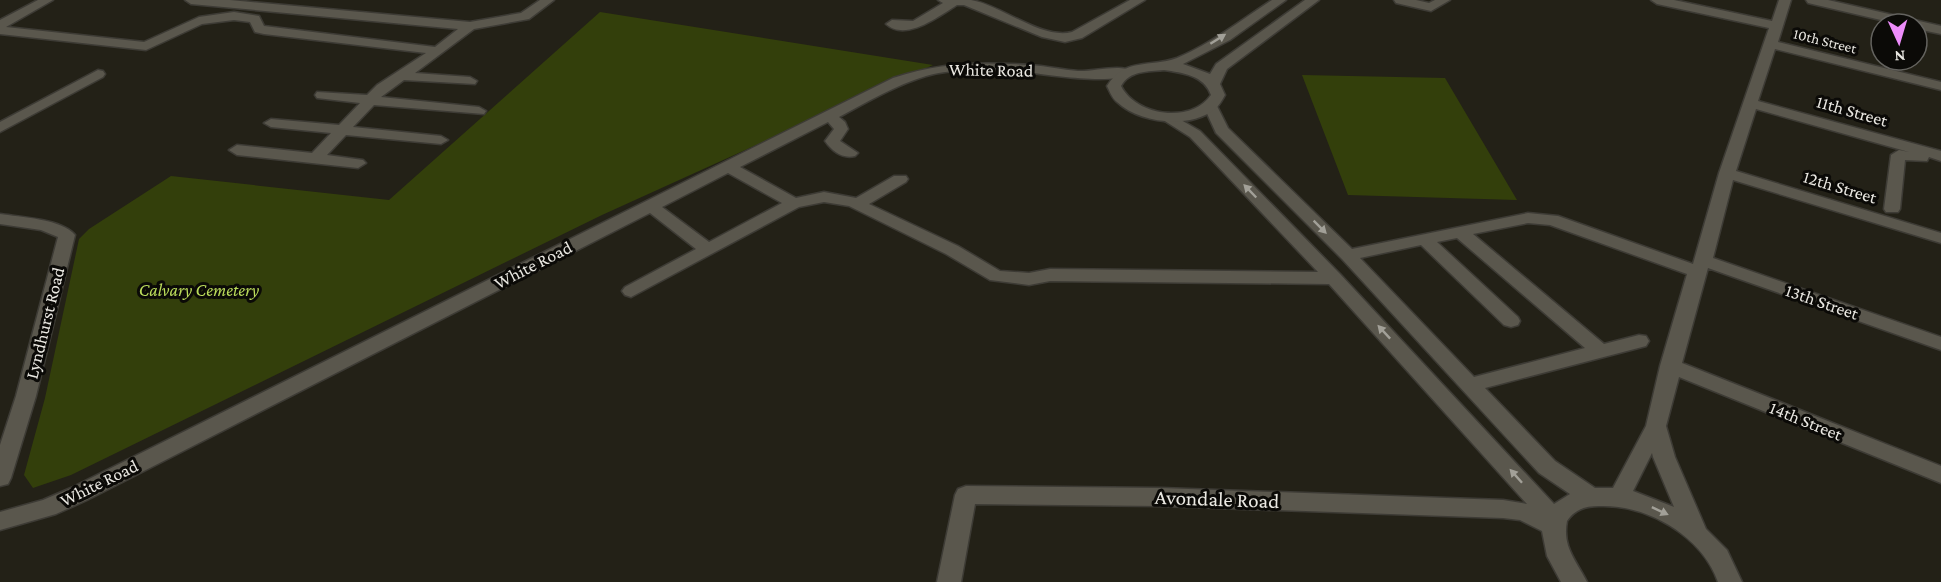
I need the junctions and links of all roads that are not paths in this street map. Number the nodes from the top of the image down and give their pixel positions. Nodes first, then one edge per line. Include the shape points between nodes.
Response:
1 (47, 0) edge
2 (191, 0) edge
3 (337, 0) edge
4 (548, 0) edge
5 (1139, 0) edge
6 (1280, 0) edge
7 (1313, 0) edge
8 (1400, 0) edge
9 (1444, 0) edge
10 (1657, 0) edge
11 (1785, 0) edge
12 (1812, 0) edge
13 (958, 1) edge
14 (230, 2) edge
15 (256, 6) junction
16 (320, 12) junction
17 (1869, 13) edge
18 (242, 16) junction
19 (892, 24) dead end
20 (0, 25) edge
21 (470, 26) junction
22 (1775, 26) junction
23 (0, 30) edge
24 (1771, 44) junction
25 (439, 51) junction
26 (1166, 66) junction
27 (1125, 72) junction
28 (98, 74) dead end
29 (1079, 75) junction
30 (402, 76) junction
31 (470, 81) dead end
32 (1213, 83) junction
33 (1941, 86) edge
34 (1115, 93) junction
35 (322, 95) dead end
36 (369, 100) junction
37 (1752, 103) junction
38 (1211, 107) junction
39 (479, 111) dead end
40 (829, 116) junction
41 (1164, 116) junction
42 (271, 123) dead end
43 (0, 128) edge
44 (342, 130) junction
45 (441, 140) dead end
46 (237, 150) dead end
47 (850, 153) dead end
48 (1941, 156) edge
49 (316, 158) junction
50 (358, 163) dead end
51 (1941, 164) edge
52 (729, 167) junction
53 (1727, 173) junction
54 (900, 179) dead end
55 (794, 203) junction
56 (857, 204) junction
57 (651, 206) junction
58 (1892, 209) dead end
59 (0, 219) edge
60 (1460, 232) junction
61 (1941, 238) edge
62 (1425, 240) junction
63 (707, 249) junction
64 (1348, 255) junction
65 (1700, 266) junction
66 (1334, 278) junction
67 (631, 291) dead end
68 (1511, 321) dead end
69 (1638, 341) dead end
70 (1941, 344) edge
71 (1600, 351) junction
72 (1670, 366) junction
73 (1470, 385) junction
74 (1656, 426) junction
75 (7, 440) edge
76 (1941, 476) edge
77 (0, 478) edge
78 (1591, 497) junction
79 (1619, 497) junction
80 (0, 521) edge
81 (1554, 523) junction
82 (1696, 532) junction
83 (1565, 578) edge
84 (948, 582) edge
85 (1732, 582) edge

1 - 20 street
2 - 14 street
3 - 16 street
4 - 21 street via 525,16
5 - 13 street via 1065,38
26 -> 6 street via 1195,54
7 - 32 street via 1221,67
8 - 9 street via 1431,7
10 - 22 street
11 - 22 street
12 - 17 street
13 - 19 street via 915,25
14 - 15 street
15 - 16 street
15 - 18 street
16 - 21 street
18 - 23 street via 199,21 146,46
18 - 25 street via 255,19 259,29 264,30
21 - 25 street
22 - 24 street
24 - 33 street, 10th Street
24 - 37 street
25 - 30 street
26 - 27 street, White Road
26 - 32 street via 1198,73
27 - 29 street, White Road
27 - 34 street via 1117,78
28 - 43 street
29 - 34 street, White Road
29 - 40 street, White Road via 988,66 941,69 898,81
30 - 31 street
30 - 36 street
32 - 38 street via 1218,95
34 - 41 street, White Road via 1128,106
35 - 36 street
36 - 39 street
36 - 44 street
37 - 48 street, 11th Street
37 - 53 street
38 - 41 street via 1199,113
38 -> 64 street via 1221,130
40 - 47 street via 841,129 832,141
40 - 52 street, White Road
66 -> 41 street via 1195,134
42 - 44 street
44 - 45 street
44 - 49 street
46 - 49 street
49 - 50 street
51 - 58 street via 1899,155
52 - 55 street
52 - 57 street, White Road
53 - 61 street, 12th Street
53 - 65 street
54 - 56 street
55 - 56 street via 824,197
55 - 63 street
56 - 66 street via 996,276
57 - 63 street
57 - 80 street, White Road via 79,494 48,508
59 - 75 street, Lyndhurst Road via 45,226 67,235
60 - 62 street, 13th Street
60 - 65 street, 13th Street via 1528,218 1552,220
60 - 71 street
62 - 64 street, 13th Street
62 - 68 street
63 - 67 street
64 - 73 street
65 - 70 street, 13th Street
65 - 72 street
81 -> 66 street
69 - 71 street
71 - 73 street
72 - 74 street
72 - 76 street, 14th Street
73 - 78 street via 1547,467
74 - 79 street
74 - 82 street via 1664,457
75 - 77 street, Lyndhurst Road
78 - 79 street
78 - 81 street via 1569,504
79 -> 82 street via 1659,509
81 - 83 street via 1554,547
81 - 84 street, Avondale Road via 1503,509 1161,497 966,495
82 - 85 street via 1721,559

